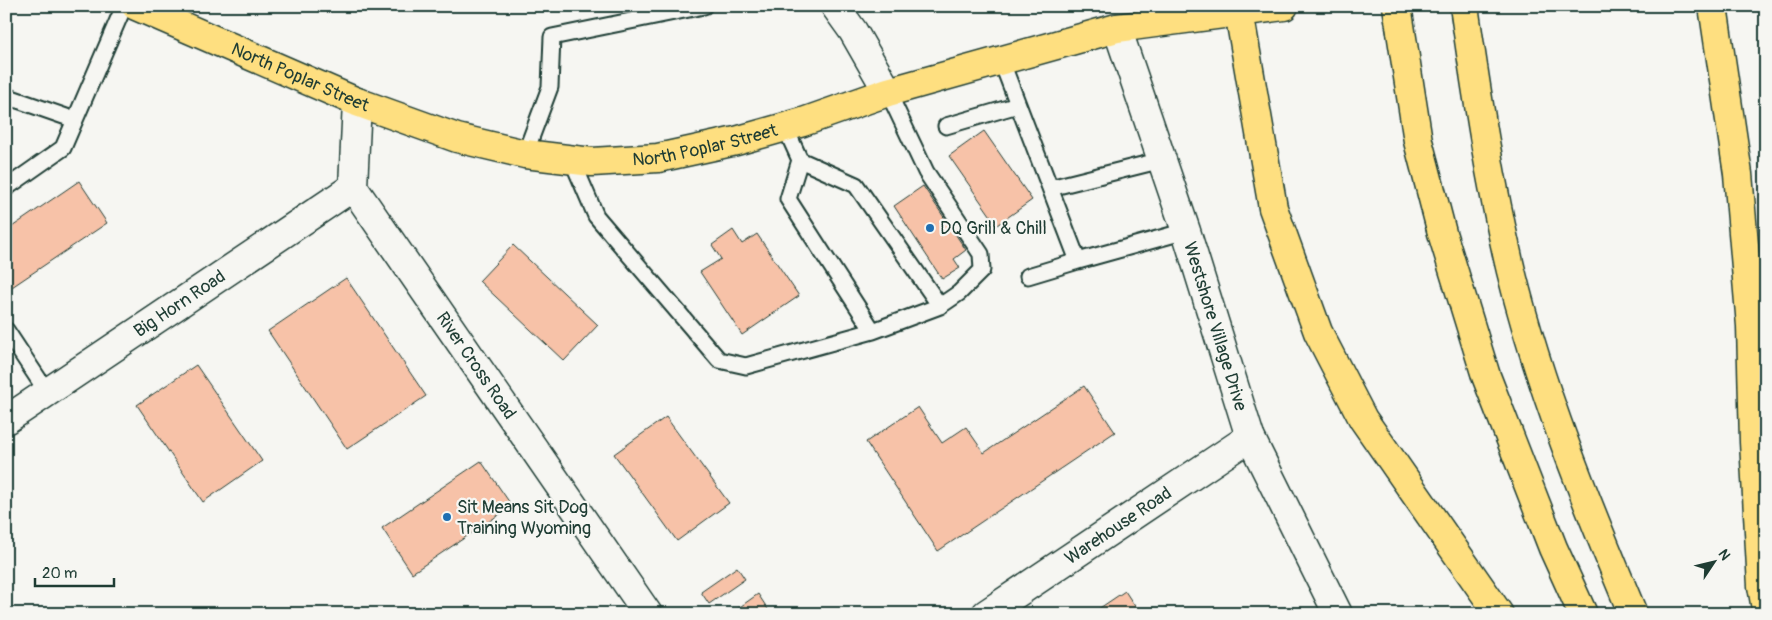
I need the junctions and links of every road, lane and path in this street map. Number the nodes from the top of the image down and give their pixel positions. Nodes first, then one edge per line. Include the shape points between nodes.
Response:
1 (124, 6) edge
2 (136, 6) edge
3 (704, 6) edge
4 (835, 6) edge
5 (1284, 6) edge
6 (1397, 6) edge
7 (1464, 6) edge
8 (1713, 6) edge
9 (1239, 9) edge
10 (1117, 28) junction
11 (1001, 60) junction
12 (888, 92) junction
13 (6, 96) edge
14 (357, 102) junction
15 (1018, 105) junction
16 (75, 120) junction
17 (946, 126) dead end
18 (785, 127) junction
19 (525, 154) junction
20 (572, 160) junction
21 (800, 160) junction
22 (1162, 160) junction
23 (353, 187) junction
24 (6, 188) edge
25 (1050, 188) junction
26 (1186, 231) junction
27 (1078, 261) junction
28 (1028, 276) dead end
29 (940, 306) junction
30 (6, 330) edge
31 (873, 331) junction
32 (47, 392) junction
33 (6, 420) edge
34 (1250, 437) junction
35 (1766, 609) edge
36 (648, 614) edge
37 (986, 614) edge
38 (1338, 614) edge
39 (1499, 614) edge
40 (1583, 614) edge
41 (1633, 614) edge

1 - 16 lane
2 - 14 main road, North Poplar Street
3 - 19 lane via 552,37 550,87
4 - 12 street
5 - 9 main road, North Poplar Street
6 - 40 main road via 1418,141 1442,233 1486,376 1553,548
7 - 41 main road via 1482,131 1512,273 1538,362 1588,506
8 - 35 main road via 1739,183 1751,326 1754,442
9 - 10 main road, North Poplar Street
9 - 39 main road via 1273,208 1318,332 1364,419
10 - 11 main road, North Poplar Street
10 - 22 street, Westshore Village Drive
11 - 12 main road, North Poplar Street
11 - 15 lane
12 - 18 main road, North Poplar Street
12 - 29 lane via 926,172 981,254 982,270 959,294
13 - 16 lane
14 - 19 main road, North Poplar Street via 457,138
14 - 23 street
15 - 17 lane
15 - 25 lane
16 - 24 lane via 63,148
18 - 20 main road, North Poplar Street via 736,142 658,158
18 - 21 lane
19 - 20 main road, North Poplar Street
20 - 31 lane via 596,216 719,360 746,366
21 - 29 lane via 856,186
21 - 31 lane via 788,199
22 - 25 lane
22 - 26 street, Westshore Village Drive
23 - 32 street, Big Horn Road
23 - 36 street, River Cross Road
25 - 27 lane
26 - 27 lane
26 - 34 street, Westshore Village Drive
27 - 28 lane
29 - 31 lane
30 - 32 lane
32 - 33 street, Big Horn Road
34 - 37 street, Warehouse Road
34 - 38 street, Westshore Village Drive

